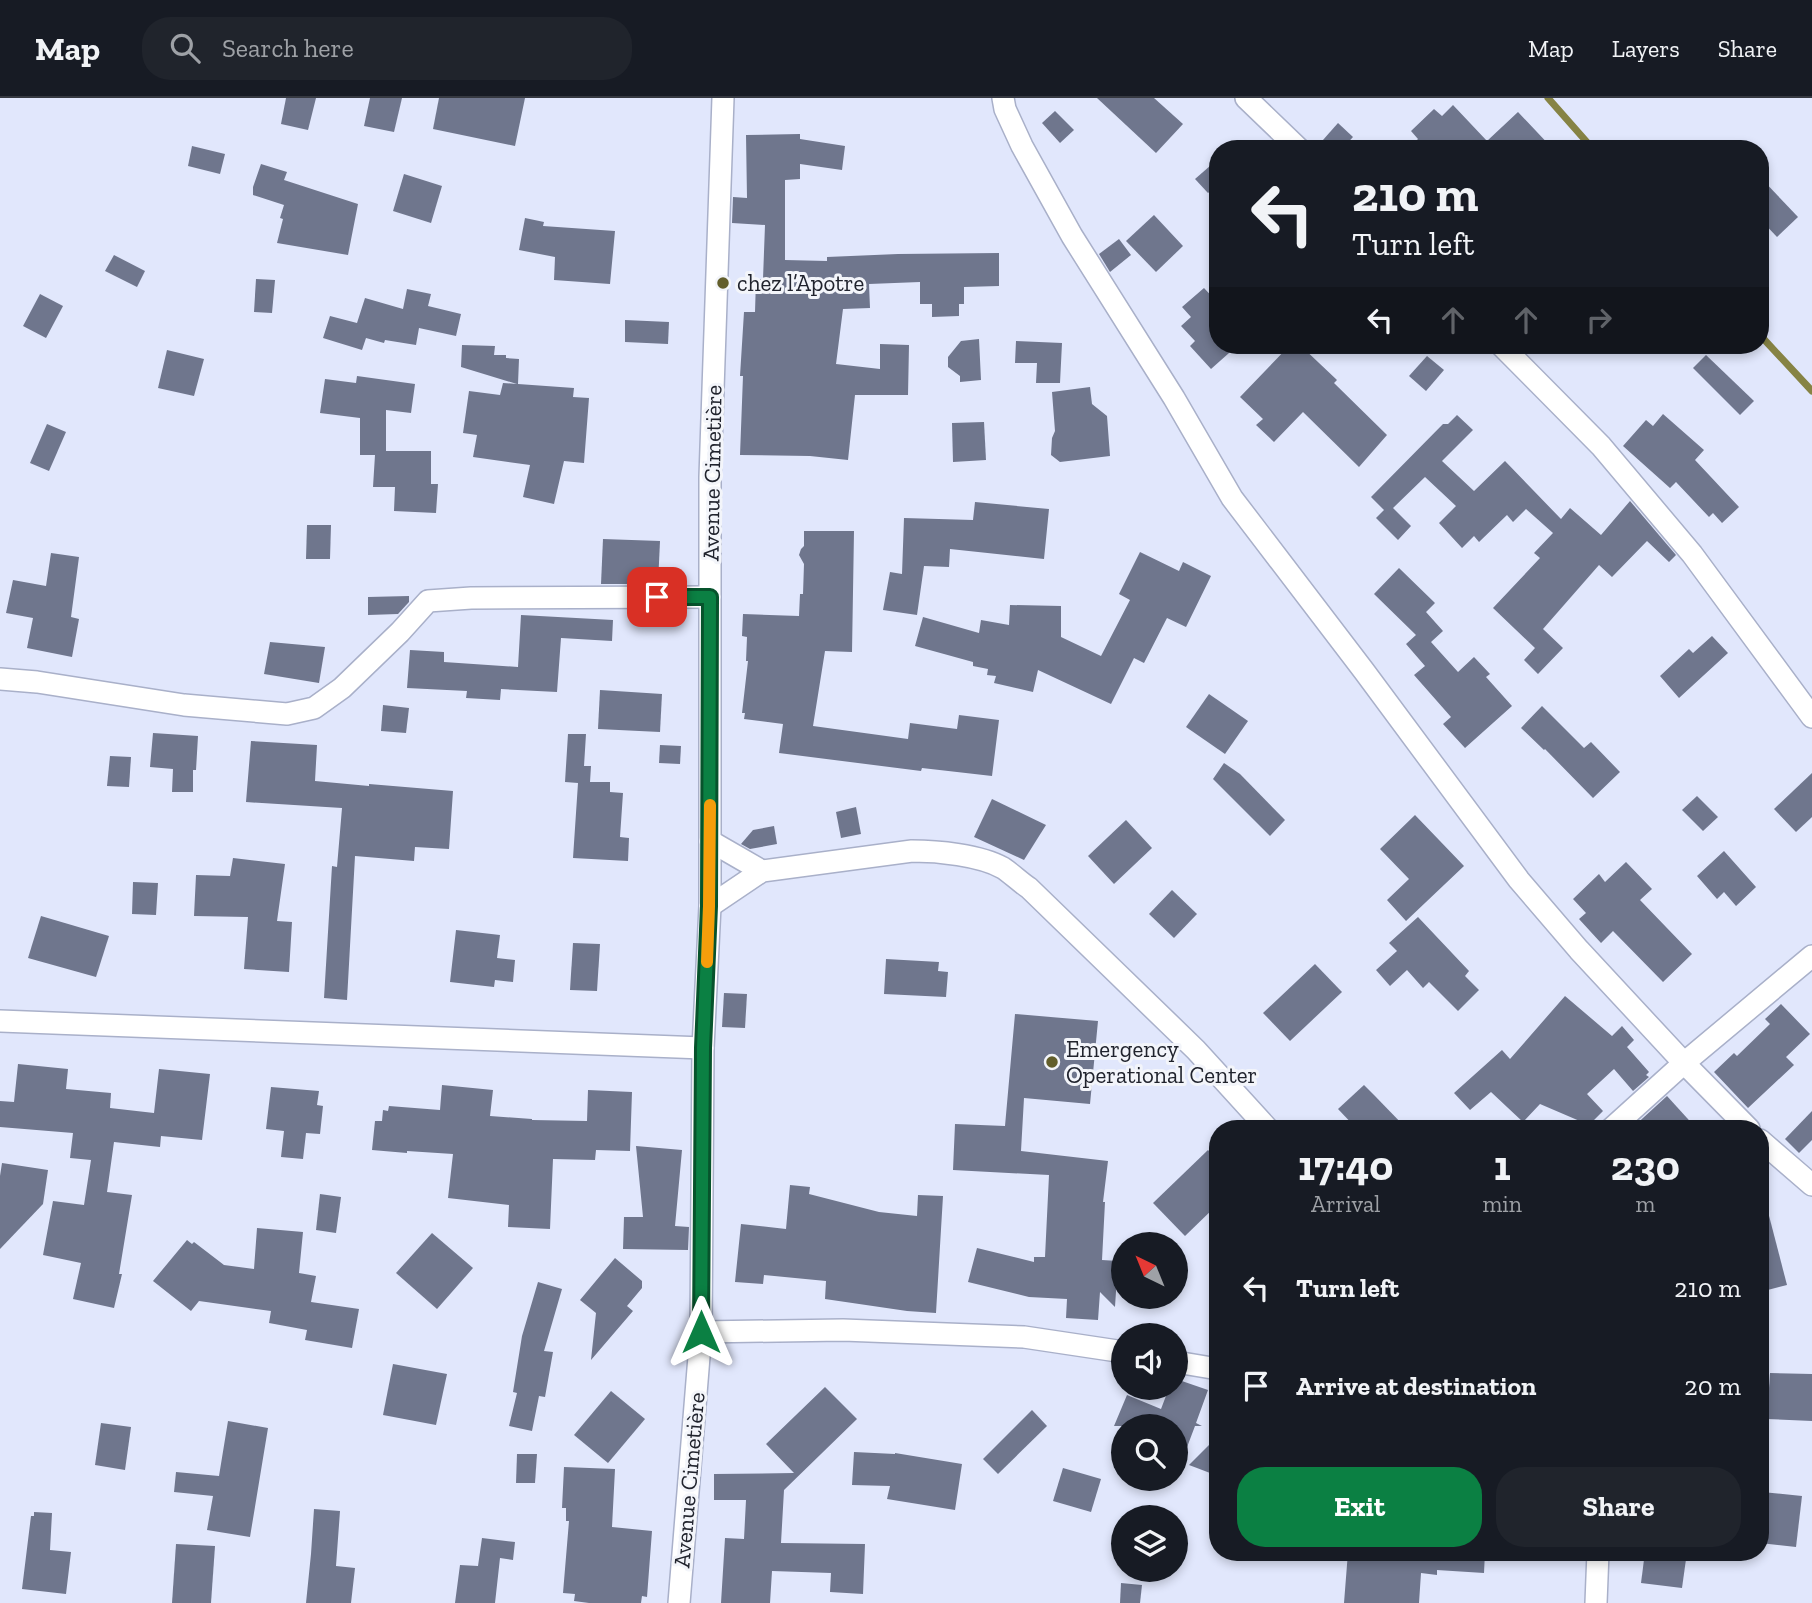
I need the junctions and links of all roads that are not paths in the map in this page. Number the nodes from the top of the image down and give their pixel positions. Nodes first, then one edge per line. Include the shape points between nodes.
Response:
1 (723, 98) edge
2 (1003, 98) edge
3 (1246, 98) edge
4 (1290, 140) edge
5 (1510, 354) edge
6 (710, 597) junction
7 (0, 679) edge
8 (1812, 717) edge
9 (710, 841) junction
10 (762, 871) junction
11 (709, 906) junction
12 (1812, 956) edge
13 (0, 1021) edge
14 (703, 1048) junction
15 (1684, 1063) junction
16 (1260, 1120) edge
17 (1621, 1120) edge
18 (1740, 1120) edge
19 (1769, 1148) edge
20 (1812, 1185) edge
21 (701, 1332) junction
22 (1111, 1350) edge
23 (1188, 1364) edge
24 (1209, 1368) edge
25 (1598, 1561) edge
26 (678, 1603) edge
27 (1596, 1603) edge

1 - 6 street, Avenue Cimetière
2 - 15 street via 1022,146 1072,236 1232,498 1519,880
3 - 4 street
5 - 8 street via 1601,446 1692,554
6 - 7 street via 428,601 342,688 314,708 287,714 184,705
6 - 9 street, Avenue Cimetière
9 - 10 street
9 - 11 street, Avenue Cimetière
10 - 11 street
10 - 16 street via 912,851 968,856 1001,867 1029,888 1176,1031
11 - 14 street, Avenue Cimetière
12 - 15 street
13 - 14 street
14 - 21 street, Avenue Cimetière
15 - 17 street
15 - 18 street
19 - 20 street
21 - 22 street via 843,1330 1024,1337
21 - 26 street, Avenue Cimetière
23 - 24 street
25 - 27 street

